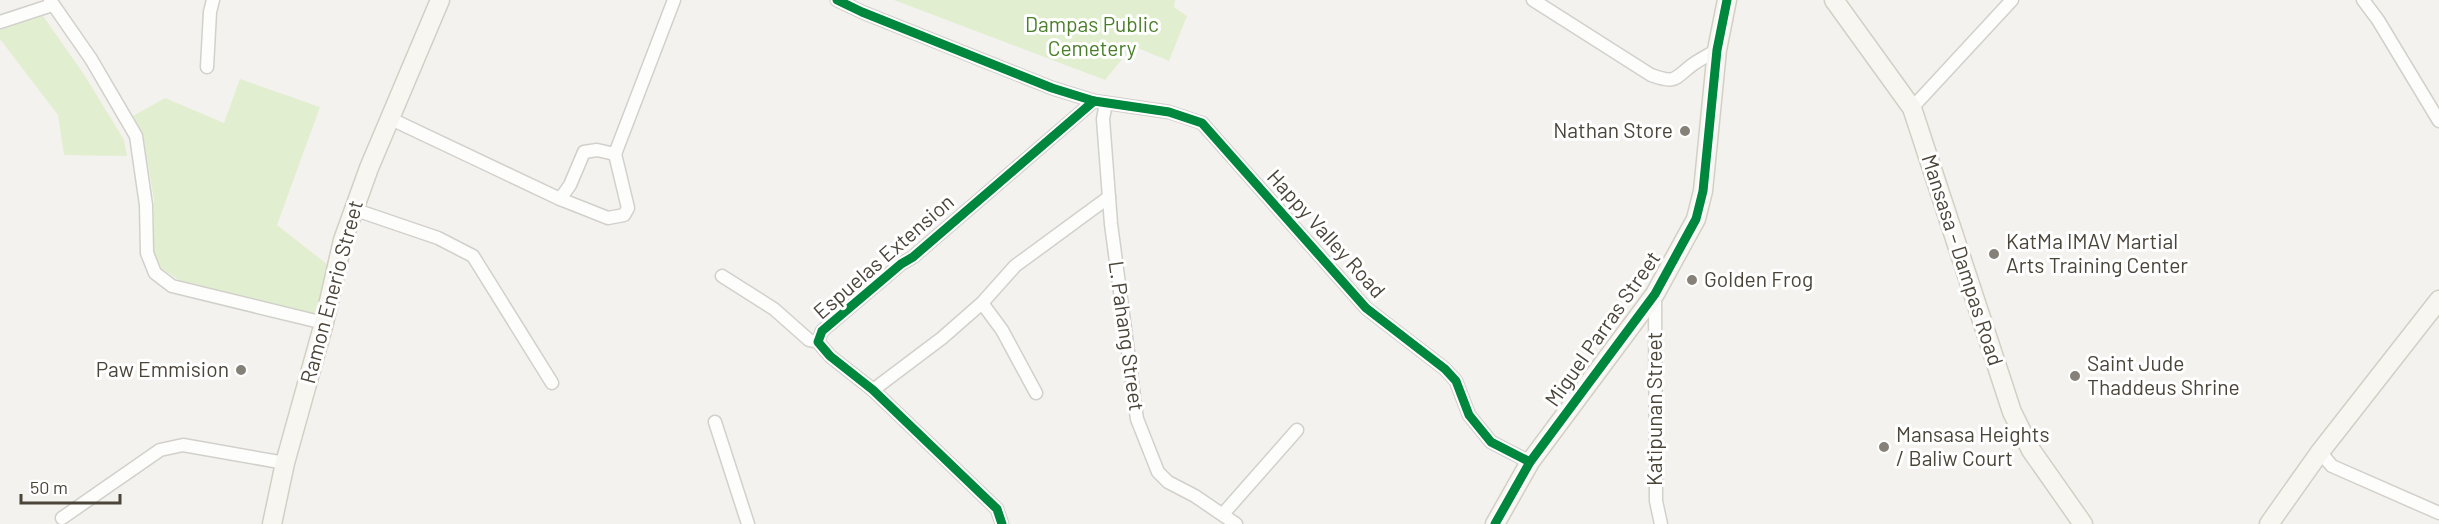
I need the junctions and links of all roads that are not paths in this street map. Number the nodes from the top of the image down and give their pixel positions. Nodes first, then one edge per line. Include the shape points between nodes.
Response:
1 (213, 0) edge
2 (440, 0) edge
3 (674, 0) edge
4 (837, 0) edge
5 (1533, 0) edge
6 (1727, 0) edge
7 (1834, 0) edge
8 (2012, 0) edge
9 (2363, 0) edge
10 (51, 2) edge
11 (0, 22) edge
12 (1717, 51) junction
13 (207, 67) dead end
14 (1100, 102) junction
15 (1912, 108) junction
16 (389, 118) junction
17 (2439, 121) edge
18 (615, 154) junction
19 (1109, 197) junction
20 (560, 199) junction
21 (353, 209) junction
22 (722, 276) dead end
23 (1655, 294) junction
24 (2439, 300) edge
25 (982, 303) junction
26 (324, 323) junction
27 (818, 342) junction
28 (552, 383) dead end
29 (873, 390) junction
30 (1036, 393) dead end
31 (716, 422) dead end
32 (1297, 430) dead end
33 (2320, 452) junction
34 (1530, 462) junction
35 (285, 464) junction
36 (2439, 513) edge
37 (1223, 514) junction
38 (62, 518) dead end
39 (272, 524) edge
40 (748, 524) edge
41 (1002, 524) edge
42 (1236, 524) edge
43 (1496, 524) edge
44 (1661, 524) edge
45 (2083, 524) edge
46 (2269, 524) edge

1 - 13 street
2 - 16 street, Ramon Enerio Street
3 - 18 street
4 - 14 street, Happy Valley Road via 1052,88
5 - 12 street via 1651,75 1666,80 1679,78 1693,64
6 - 12 street, Miguel Parras Street
7 - 15 street, Mansasa – Dampas Road
8 - 15 street
9 - 17 street
10 - 11 street
10 - 26 street via 91,59 136,136 146,205 147,252 155,273 172,286
12 - 23 street, Miguel Parras Street via 1703,191 1696,219
14 - 19 street, L. Pahang Street
14 - 27 street, Espuelas Extension via 822,331
14 - 34 street, Happy Valley Road via 1169,112 1202,123 1366,308 1456,381 1469,415 1491,442
15 - 45 street, Mansasa – Dampas Road via 2012,412 2031,450
16 - 20 street
16 - 21 street, Ramon Enerio Street
18 - 20 street via 584,152
18 - 20 street via 628,208 624,215 608,218
19 - 25 street via 1015,266
19 - 37 street, L. Pahang Street via 1129,373 1144,442 1158,472 1168,482
21 - 26 street, Ramon Enerio Street
21 - 28 street via 438,238 473,256
22 - 27 street via 774,309 809,340
23 - 34 street, Miguel Parras Street
23 - 44 street, Katipunan Street via 1656,501
24 - 33 street
25 - 29 street
25 - 30 street via 1002,330
26 - 35 street, Ramon Enerio Street
27 - 29 street, Espuelas Extension
29 - 41 street, Espuelas Extension via 997,509
31 - 40 street
32 - 37 street
33 - 36 street via 2332,466
33 - 46 street
34 - 43 street, Miguel Parras Street
35 - 38 street via 183,445 160,450
35 - 39 street, Ramon Enerio Street
37 - 42 street, L. Pahang Street

